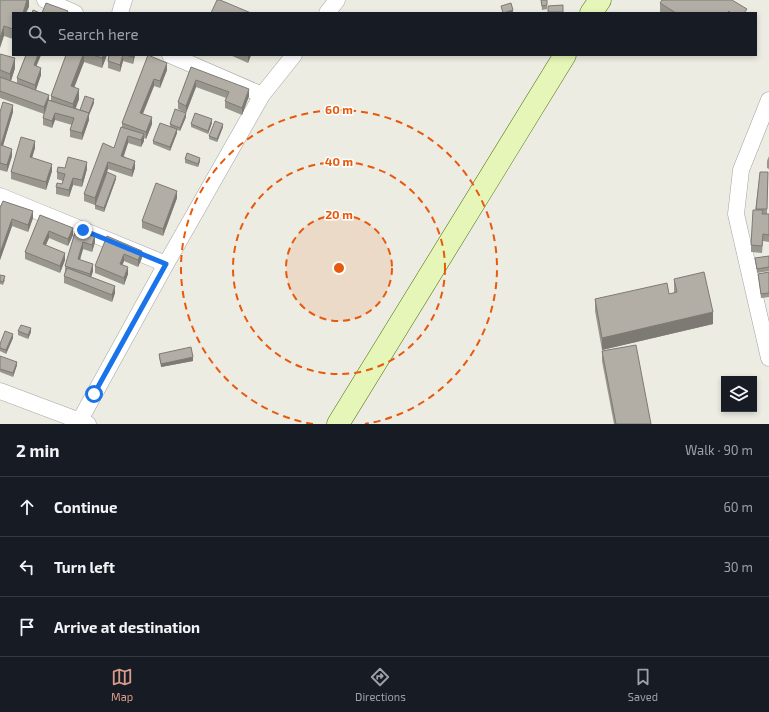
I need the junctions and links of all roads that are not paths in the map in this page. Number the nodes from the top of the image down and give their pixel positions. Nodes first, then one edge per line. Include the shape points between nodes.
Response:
1 (45, 0) edge
2 (124, 0) edge
3 (337, 0) edge
4 (600, 0) edge
5 (73, 12) edge
6 (120, 12) edge
7 (328, 12) edge
8 (593, 12) edge
9 (172, 56) edge
10 (293, 56) edge
11 (565, 56) edge
12 (262, 95) junction
13 (769, 100) edge
14 (0, 196) edge
15 (166, 264) junction
16 (769, 358) edge
17 (0, 391) edge
18 (84, 422) edge
19 (338, 424) edge

1 - 5 street
2 - 6 street
3 - 7 street
4 - 8 main road
9 - 12 street
10 - 12 street
11 - 19 main road
12 - 15 street
13 - 16 street via 741,170 736,214
14 - 15 street
15 - 18 street
17 - 18 street

